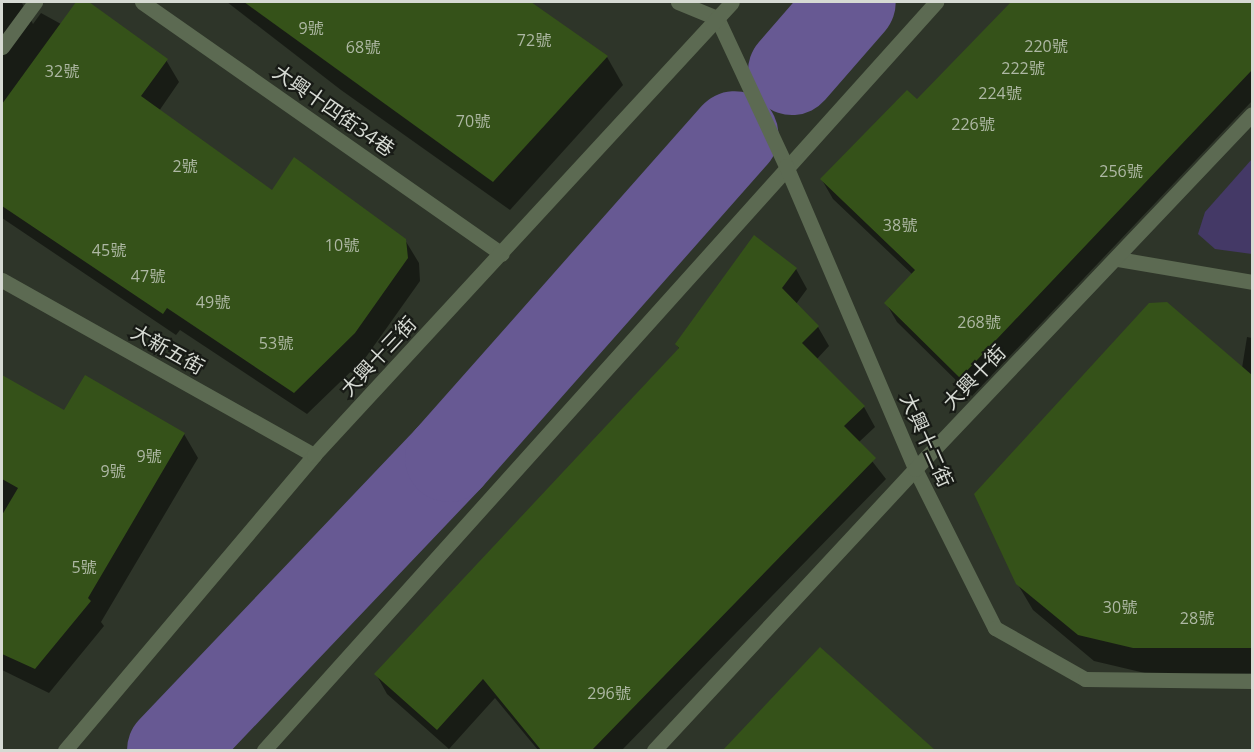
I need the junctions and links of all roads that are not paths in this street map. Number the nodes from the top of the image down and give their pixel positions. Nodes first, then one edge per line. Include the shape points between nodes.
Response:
1 (35, 2) edge
2 (142, 2) edge
3 (678, 2) edge
4 (732, 2) edge
5 (936, 2) edge
6 (717, 18) junction
7 (2, 47) edge
8 (1252, 114) edge
9 (786, 165) junction
10 (502, 254) junction
11 (1118, 259) junction
12 (2, 280) edge
13 (1252, 282) edge
14 (314, 455) junction
15 (915, 468) junction
16 (1252, 681) edge
17 (65, 750) edge
18 (264, 750) edge
19 (654, 750) edge

1 - 7 street
2 - 10 street, 大興十四街34巷
3 - 6 street
4 - 6 street, 大興十三街
5 - 9 street
6 - 9 street, 大興十二街
6 - 10 street, 大興十三街
8 - 11 street, 大興十街
9 - 15 street, 大興十二街
9 - 18 street
10 - 14 street, 大興十三街
11 - 13 street
11 - 15 street, 大興十街
12 - 14 street, 大新五街
14 - 17 street, 大興十三街
15 - 16 street, 大興十二街 via 995,628 1085,679
15 - 19 street, 大興十街

